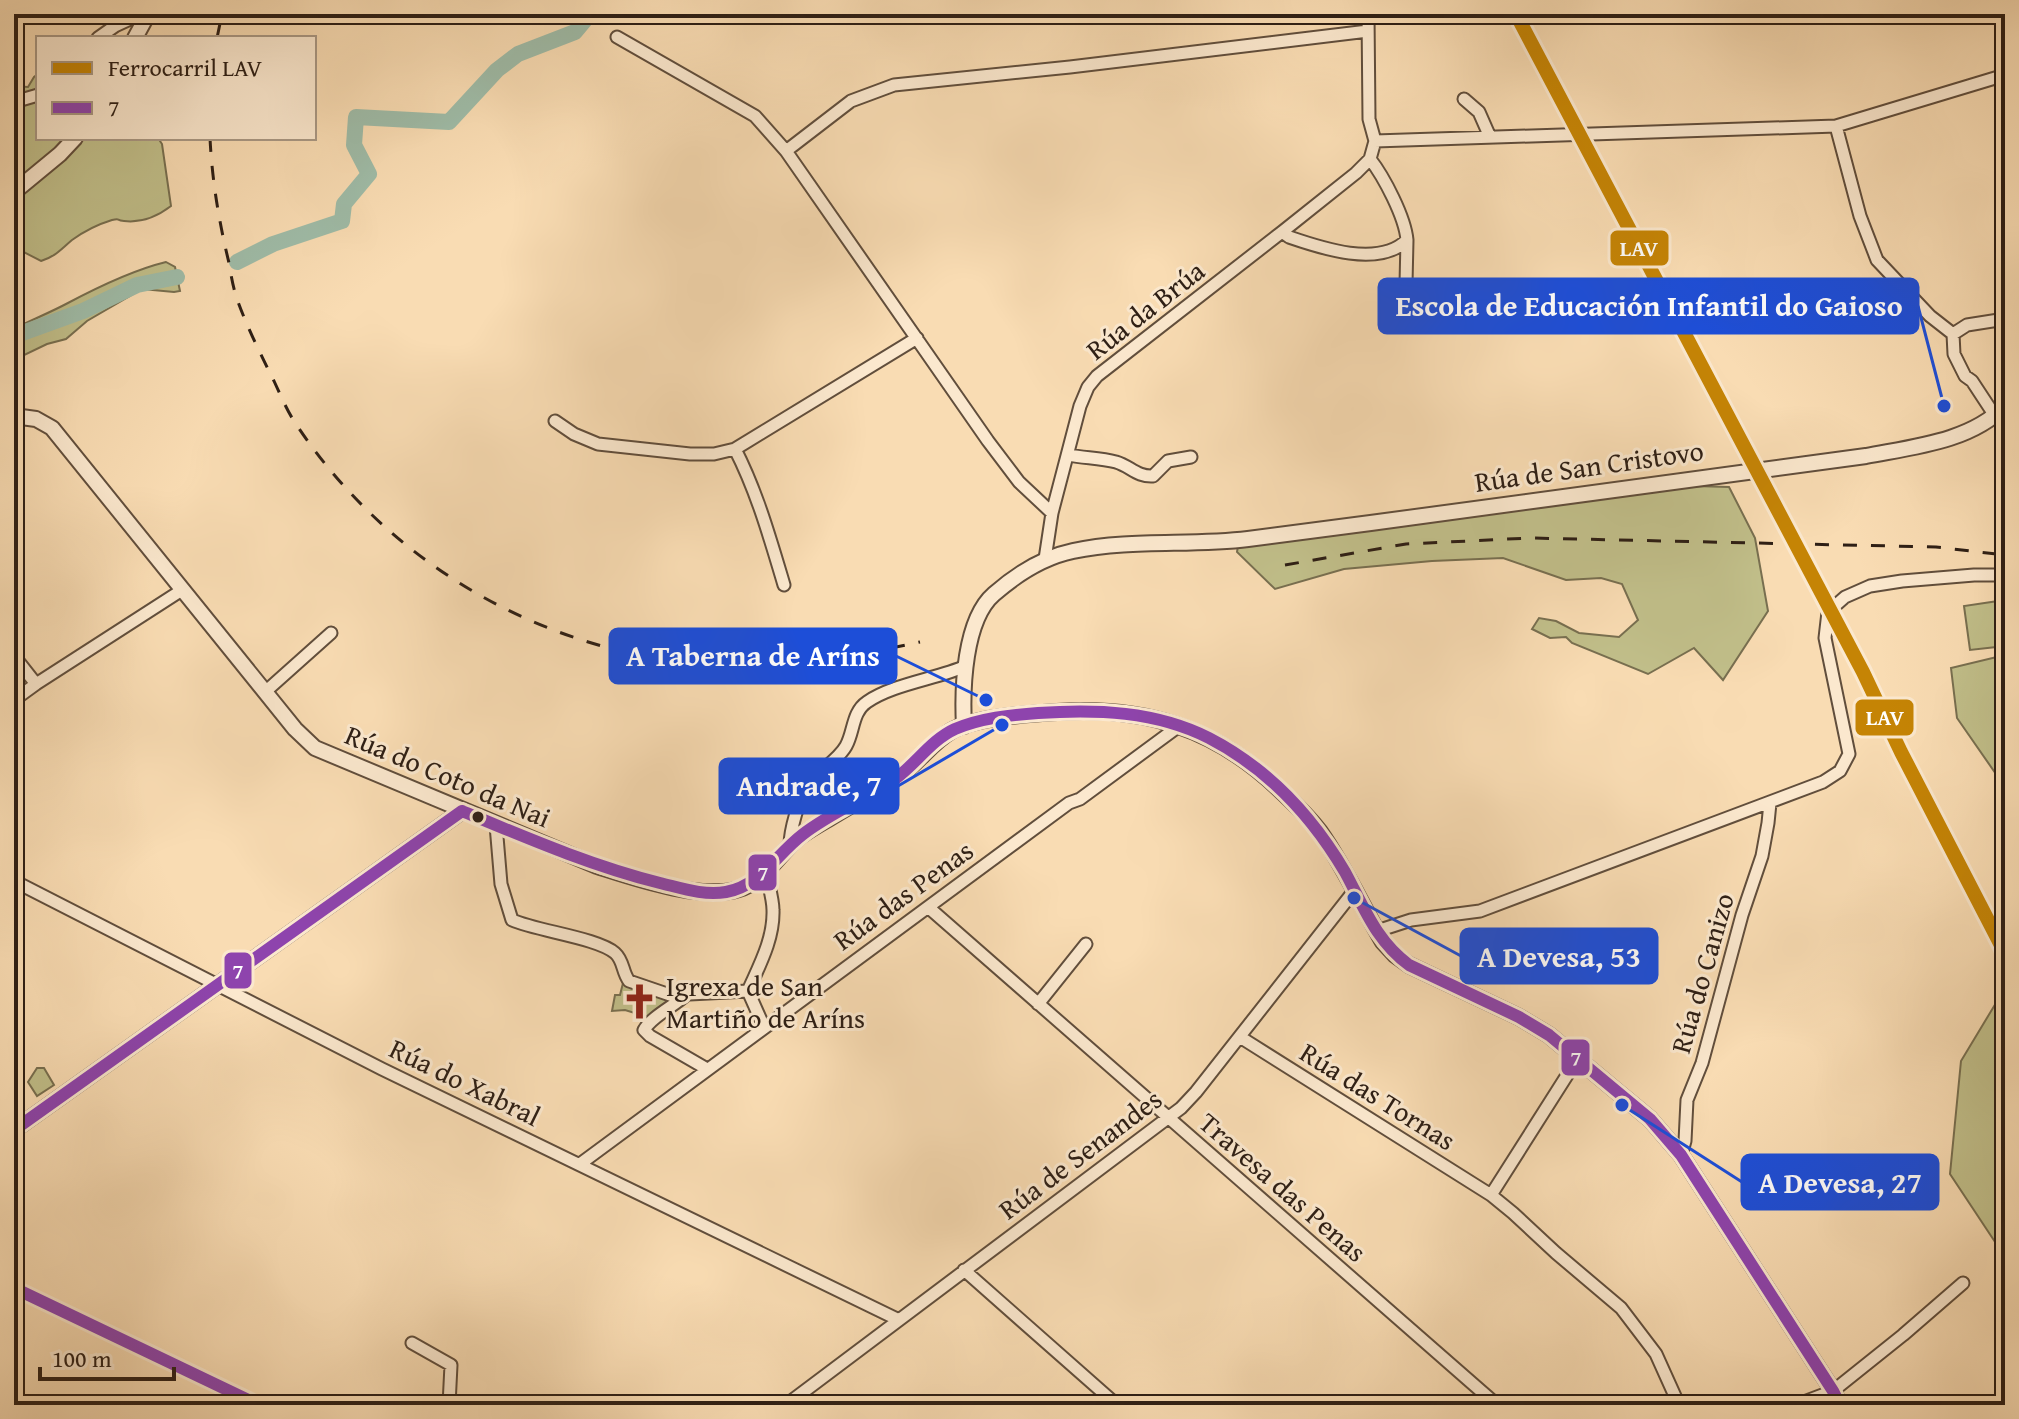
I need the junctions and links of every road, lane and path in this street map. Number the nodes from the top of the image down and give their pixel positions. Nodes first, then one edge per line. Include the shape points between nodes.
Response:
1 (141, 14) edge
2 (148, 14) edge
3 (1368, 14) edge
4 (1368, 31) junction
5 (101, 36) edge
6 (136, 36) edge
7 (617, 37) dead end
8 (2005, 75) edge
9 (36, 96) edge
10 (1464, 99) dead end
11 (14, 102) edge
12 (1836, 126) junction
13 (1490, 137) junction
14 (73, 140) edge
15 (1375, 141) junction
16 (786, 151) junction
17 (1370, 159) junction
18 (14, 192) edge
19 (1282, 232) junction
20 (1407, 240) junction
21 (1406, 284) dead end
22 (2005, 319) edge
23 (1953, 334) junction
24 (917, 338) junction
25 (2002, 414) edge
26 (14, 416) edge
27 (555, 421) dead end
28 (735, 449) junction
29 (1069, 455) junction
30 (1191, 457) dead end
31 (1052, 513) junction
32 (1045, 559) junction
33 (2005, 575) edge
34 (784, 585) dead end
35 (182, 590) junction
36 (331, 633) dead end
37 (14, 656) edge
38 (966, 666) junction
39 (36, 684) junction
40 (265, 692) junction
41 (14, 700) edge
42 (964, 726) junction
43 (1179, 726) junction
44 (1770, 803) junction
45 (462, 811) junction
46 (496, 825) junction
47 (790, 845) junction
48 (766, 872) junction
49 (14, 881) edge
50 (1354, 891) junction
51 (928, 907) junction
52 (1377, 931) junction
53 (1086, 944) dead end
54 (217, 986) junction
55 (748, 991) junction
56 (686, 995) junction
57 (1038, 1004) junction
58 (764, 1027) junction
59 (1240, 1037) junction
60 (1578, 1058) junction
61 (707, 1069) junction
62 (1168, 1118) junction
63 (14, 1130) edge
64 (1681, 1155) junction
65 (580, 1164) junction
66 (1491, 1195) junction
67 (964, 1270) junction
68 (1963, 1283) dead end
69 (14, 1288) edge
70 (899, 1320) junction
71 (412, 1343) dead end
72 (1836, 1398) edge
73 (259, 1405) edge
74 (449, 1405) edge
75 (786, 1405) edge
76 (1117, 1405) edge
77 (1497, 1405) edge
78 (1679, 1405) edge
79 (1796, 1405) edge

1 - 5 street
2 - 6 street
3 - 4 street
4 - 15 street via 1369,119
4 - 16 street via 894,85 851,101
7 - 16 street via 755,116
8 - 12 street
9 - 11 street
10 - 13 street via 1479,112
12 - 13 street
12 - 23 street via 1877,260
13 - 15 street
14 - 18 street
15 - 17 street
16 - 24 street
17 - 19 street, Rúa da Brúa
17 - 20 street via 1383,175
19 - 20 street via 1326,249 1366,254 1400,247
19 - 29 street, Rúa da Brúa via 1097,376 1080,406
20 - 21 street
22 - 23 street via 1967,325
23 - 25 street via 1954,354 1965,376
24 - 28 street
24 - 31 street via 1019,482
25 - 32 street, Rúa de San Cristovo via 1964,433 1866,456 1244,539 1115,546
26 - 35 street, Rúa do Coto da Nai via 52,428
27 - 28 street via 598,444 690,454
28 - 34 street
29 - 30 street via 1119,463 1146,476 1168,461
29 - 31 street, Rúa da Brúa
31 - 32 street, Rúa da Brúa
32 - 38 street, Rúa de San Cristovo via 992,596 969,642
33 - 44 street via 1870,586 1828,612 1825,638 1849,754 1840,771 1823,782
35 - 39 street
35 - 40 street, Rúa do Coto da Nai
36 - 40 street
37 - 39 street
38 - 42 street, Rúa de San Cristovo
38 - 47 street via 865,703 846,747 808,786
39 - 41 street
40 - 45 street, Rúa do Coto da Nai via 315,748
42 - 43 street via 1106,711
42 - 47 street via 944,736 900,775
43 - 50 street via 1237,753 1265,775 1311,821
43 - 51 street, Rúa das Penas
44 - 52 street via 1480,911 1411,920
44 - 64 street, Rúa do Canizo via 1762,856 1687,1100
45 - 46 street, Rúa do Coto da Nai
45 - 54 street
46 - 48 street, Rúa do Coto da Nai via 597,866 699,892 746,886
46 - 56 street via 501,884 512,920 608,948 621,960 629,981
47 - 48 street
48 - 55 street via 773,920
49 - 54 street, Rúa do Xabral
50 - 52 street
50 - 59 street, Rúa de Senandes
51 - 57 street, Travesa das Penas
51 - 58 street, Rúa das Penas
52 - 60 street via 1401,960 1530,1023
53 - 57 street
54 - 63 street
54 - 65 street, Rúa do Xabral
55 - 56 street
55 - 58 street
56 - 61 street via 644,1030
57 - 62 street, Travesa das Penas
58 - 61 street, Rúa das Penas
59 - 62 street, Rúa de Senandes
59 - 66 street, Rúa das Tornas
60 - 64 street via 1650,1119
60 - 66 street
61 - 65 street, Rúa das Penas
62 - 67 street, Rúa de Senandes
62 - 77 street, Travesa das Penas
64 - 72 street
65 - 70 street, Rúa do Xabral
66 - 78 street, Rúa das Tornas via 1621,1308 1656,1354
67 - 70 street, Rúa de Senandes
67 - 76 street
68 - 72 street
69 - 73 street
70 - 75 street, Rúa de Senandes
71 - 74 street via 451,1365
72 - 79 street

